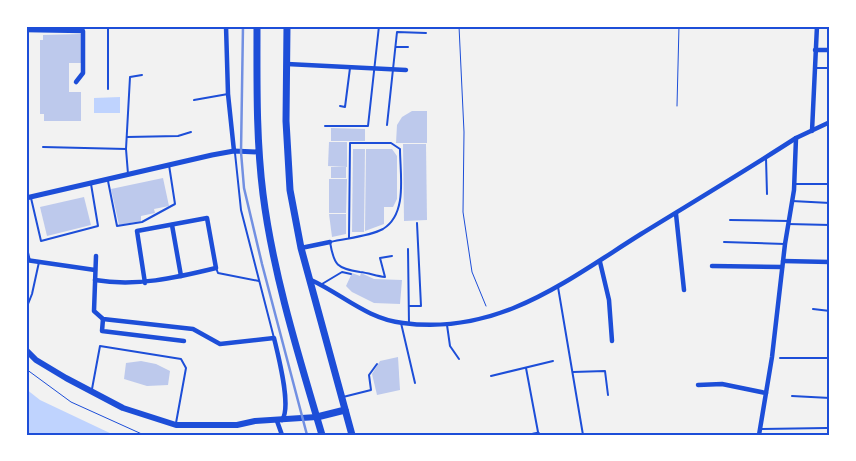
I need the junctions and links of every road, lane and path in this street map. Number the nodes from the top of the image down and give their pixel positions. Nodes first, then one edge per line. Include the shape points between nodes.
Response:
1 (108, 26) edge
2 (226, 26) edge
3 (257, 26) edge
4 (287, 26) edge
5 (378, 26) edge
6 (459, 26) edge
7 (679, 26) edge
8 (817, 26) edge
9 (26, 30) edge
10 (426, 33) dead end
11 (396, 47) junction
12 (408, 47) dead end
13 (816, 50) junction
14 (830, 50) edge
15 (287, 64) junction
16 (814, 67) junction
17 (350, 68) junction
18 (830, 68) edge
19 (374, 69) junction
20 (394, 70) junction
21 (406, 70) dead end
22 (142, 75) dead end
23 (76, 82) dead end
24 (108, 89) dead end
25 (228, 94) junction
26 (194, 100) dead end
27 (340, 106) dead end
28 (676, 106) dead end
29 (830, 122) edge
30 (387, 125) dead end
31 (325, 126) dead end
32 (812, 131) junction
33 (191, 132) dead end
34 (127, 137) junction
35 (796, 138) junction
36 (43, 147) dead end
37 (126, 149) junction
38 (234, 151) junction
39 (259, 152) junction
40 (766, 158) junction
41 (169, 165) junction
42 (128, 174) junction
43 (107, 178) junction
44 (91, 182) junction
45 (794, 184) junction
46 (830, 184) edge
47 (767, 194) dead end
48 (29, 197) edge
49 (792, 201) junction
50 (830, 203) edge
51 (676, 214) junction
52 (730, 220) dead end
53 (789, 222) junction
54 (417, 223) dead end
55 (172, 225) junction
56 (830, 225) edge
57 (349, 238) junction
58 (330, 242) junction
59 (724, 242) dead end
60 (26, 244) edge
61 (785, 244) junction
62 (302, 248) junction
63 (408, 249) dead end
64 (96, 256) dead end
65 (392, 256) dead end
66 (28, 260) edge
67 (783, 261) junction
68 (39, 262) junction
69 (600, 262) junction
70 (830, 262) edge
71 (712, 266) dead end
72 (782, 267) junction
73 (216, 268) junction
74 (95, 270) junction
75 (351, 274) dead end
76 (181, 276) junction
77 (95, 280) junction
78 (311, 280) junction
79 (259, 281) junction
80 (145, 283) junction
81 (319, 284) junction
82 (558, 287) junction
83 (684, 290) dead end
84 (409, 306) junction
85 (486, 306) dead end
86 (26, 309) edge
87 (813, 309) dead end
88 (830, 310) edge
89 (102, 319) junction
90 (401, 323) junction
91 (409, 324) junction
92 (447, 325) junction
93 (274, 338) junction
94 (184, 341) dead end
95 (612, 341) dead end
96 (26, 350) edge
97 (780, 358) dead end
98 (830, 358) edge
99 (459, 359) dead end
100 (553, 361) dead end
101 (376, 364) dead end
102 (526, 368) junction
103 (26, 370) edge
104 (573, 372) junction
105 (491, 376) dead end
106 (415, 382) dead end
107 (698, 385) dead end
108 (92, 391) junction
109 (766, 393) junction
110 (608, 395) dead end
111 (792, 396) dead end
112 (342, 397) junction
113 (830, 398) edge
114 (345, 410) junction
115 (317, 417) junction
116 (279, 420) junction
117 (176, 426) junction
118 (827, 428) dead end
119 (759, 432) edge
120 (537, 434) edge
121 (144, 435) edge
122 (282, 435) edge
123 (322, 435) edge
124 (352, 435) edge
125 (583, 435) edge

1 - 24 lane
2 - 25 street
3 - 39 main road
4 - 15 main road
5 - 19 lane
6 - 85 path via 464,132 463,212 472,272
7 - 28 path
8 - 13 street
9 - 23 street via 83,31 83,73
10 - 11 lane via 397,32
11 - 12 lane
11 - 20 lane
13 - 14 street
13 - 16 street
15 - 17 street
15 - 62 main road via 290,190
16 - 18 lane
16 - 32 street
17 - 19 street
17 - 27 lane via 345,107
19 - 20 street
19 - 31 lane via 368,126
20 - 21 street
20 - 30 lane
22 - 34 lane via 130,77
25 - 26 lane
25 - 38 street
29 - 32 street
32 - 35 street
33 - 34 lane via 178,136
34 - 37 lane
35 - 40 street
35 - 45 street
36 - 37 lane
37 - 42 lane
38 - 39 street
38 - 41 street
38 - 79 lane via 242,210
39 - 115 main road via 272,246
40 - 47 lane
40 - 51 street
41 - 42 street
41 - 43 lane via 175,204 142,222 117,226
42 - 43 street
43 - 44 street
44 - 48 street
44 - 48 lane via 98,226 41,241
45 - 46 lane
45 - 49 street
49 - 50 lane
49 - 53 street
51 - 69 street
51 - 83 street
52 - 53 lane
53 - 56 lane
53 - 61 street
54 - 84 lane via 421,306
55 - 73 street via 207,218
55 - 76 street
55 - 80 street via 137,231
57 - 57 lane via 382,229 399,207 400,149 391,143 350,143
57 - 58 lane
58 - 62 street
58 - 65 lane via 333,257 346,271 385,276 380,258
59 - 61 lane
60 - 66 lane
61 - 67 street
62 - 78 main road
63 - 84 lane
64 - 74 street
66 - 68 street
67 - 70 street
67 - 72 street
68 - 74 street
68 - 86 lane
69 - 82 street
69 - 95 street
71 - 72 street
72 - 109 street
73 - 76 street
73 - 79 lane via 218,273
74 - 77 street
75 - 81 lane via 342,272
76 - 80 street
77 - 80 street via 113,284
77 - 89 street via 94,311
78 - 81 street
78 - 112 main road
79 - 93 lane
81 - 90 street via 364,310
82 - 92 street via 515,309 471,322
82 - 104 lane
84 - 91 lane
87 - 88 lane
89 - 93 street via 193,329 220,344
89 - 94 street via 102,332
90 - 91 street
90 - 106 lane
91 - 92 street
92 - 99 lane via 450,346
93 - 116 street via 283,380 285,412
96 - 108 main road via 36,360
97 - 98 lane
100 - 102 lane
101 - 112 lane via 369,375 371,390
102 - 105 lane
102 - 120 lane
103 - 121 path via 71,402
104 - 110 lane via 605,371
104 - 125 lane
107 - 109 street via 722,384
108 - 117 main road via 123,408
108 - 117 lane via 100,346 181,359 186,368
109 - 119 street
111 - 113 lane
112 - 114 main road
114 - 115 main road
114 - 124 main road
115 - 116 main road
115 - 123 main road
116 - 117 main road via 204,427
116 - 122 street
118 - 119 lane

